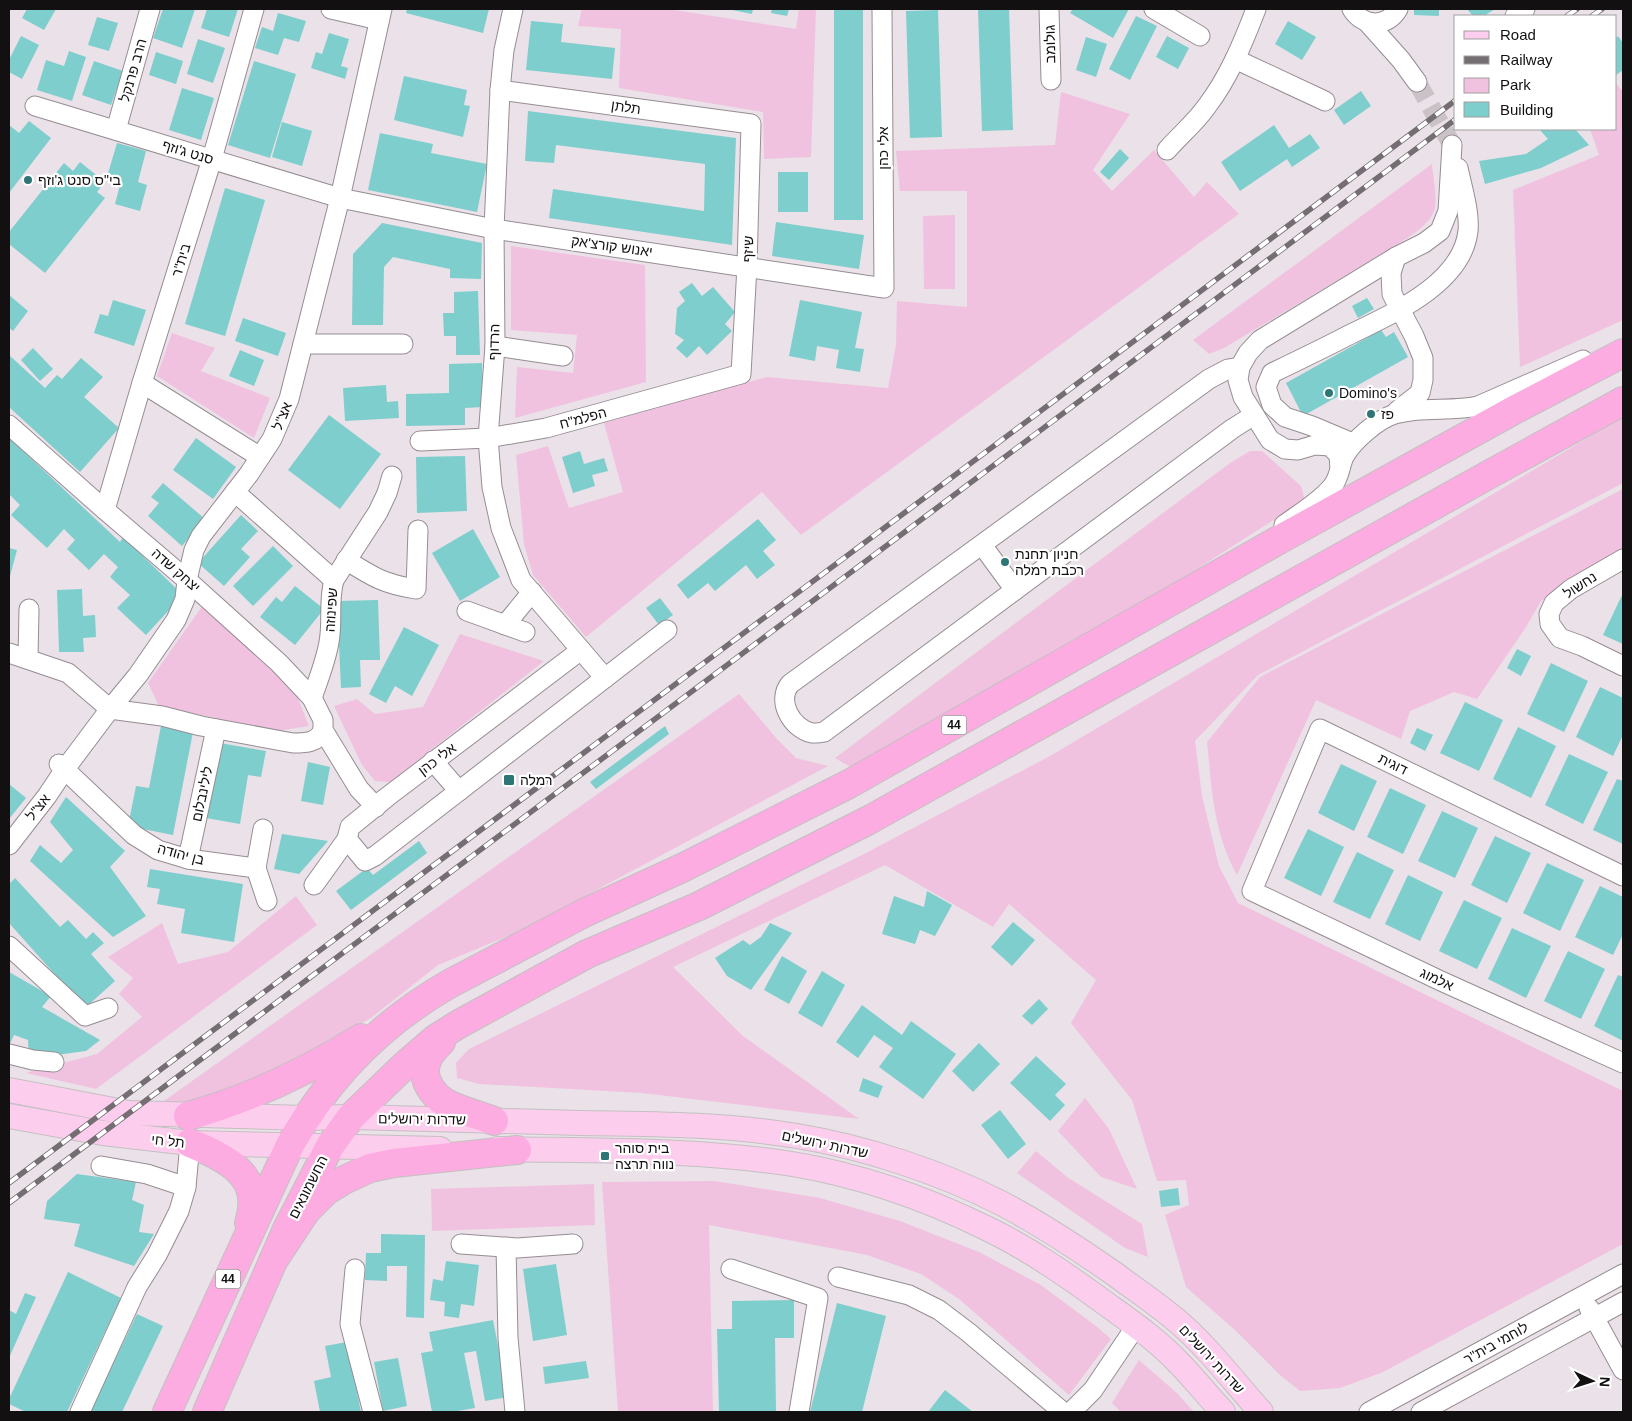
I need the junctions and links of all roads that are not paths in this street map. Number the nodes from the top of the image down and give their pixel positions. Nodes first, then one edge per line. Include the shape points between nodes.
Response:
1 (150, 9) edge
2 (254, 9) edge
3 (331, 9) edge
4 (513, 9) edge
5 (882, 9) edge
6 (1049, 9) edge
7 (1154, 9) edge
8 (1256, 9) edge
9 (1352, 9) edge
10 (1398, 9) edge
11 (381, 14) edge
12 (1368, 23) junction
13 (1200, 36) dead end
14 (1235, 59) junction
15 (1401, 60) junction
16 (1051, 80) dead end
17 (1416, 82) tunnel mouth
18 (500, 90) junction
19 (1325, 101) dead end
20 (35, 106) dead end
21 (751, 124) joint
22 (116, 130) junction
23 (1167, 150) dead end
24 (212, 159) junction
25 (340, 198) junction
26 (494, 229) junction
27 (1396, 257) junction
28 (747, 266) junction
29 (884, 288) joint
30 (1400, 310) junction
31 (1623, 342) edge
32 (303, 344) junction
33 (403, 344) dead end
34 (495, 346) junction
35 (1623, 353) edge
36 (563, 356) dead end
37 (1240, 366) junction
38 (742, 374) joint
39 (142, 383) junction
40 (1623, 402) edge
41 (1394, 414) junction
42 (1254, 415) junction
43 (9, 425) edge
44 (488, 438) junction
45 (420, 441) dead end
46 (1353, 444) junction
47 (260, 457) junction
48 (1340, 469) junction
49 (392, 476) dead end
50 (235, 492) junction
51 (105, 510) junction
52 (418, 530) dead end
53 (982, 545) junction
54 (1623, 559) edge
55 (346, 560) junction
56 (187, 580) junction
57 (334, 580) junction
58 (1015, 590) junction
59 (532, 592) junction
60 (1174, 600) junction
61 (29, 609) dead end
62 (467, 611) dead end
63 (505, 625) junction
64 (667, 630) dead end
65 (525, 632) dead end
66 (581, 650) junction
67 (9, 653) edge
68 (28, 659) junction
69 (1623, 666) edge
70 (138, 675) junction
71 (605, 678) junction
72 (312, 698) junction
73 (110, 709) junction
74 (162, 716) junction
75 (216, 729) junction
76 (319, 735) junction
77 (433, 762) junction
78 (72, 763) junction
79 (459, 791) junction
80 (376, 807) junction
81 (9, 825) edge
82 (263, 829) dead end
83 (347, 839) junction
84 (9, 845) edge
85 (188, 858) junction
86 (256, 868) junction
87 (1623, 876) edge
88 (314, 885) dead end
89 (1252, 891) joint
90 (267, 901) dead end
91 (9, 946) edge
92 (424, 999) junction
93 (108, 1008) dead end
94 (459, 1024) junction
95 (9, 1054) edge
96 (54, 1062) dead end
97 (1623, 1063) edge
98 (9, 1090) edge
99 (9, 1116) edge
100 (188, 1116) junction
101 (351, 1117) junction
102 (305, 1118) junction
103 (494, 1121) junction
104 (190, 1143) junction
105 (290, 1145) junction
106 (330, 1146) junction
107 (516, 1150) junction
108 (100, 1166) dead end
109 (186, 1187) junction
110 (461, 1244) dead end
111 (573, 1244) dead end
112 (506, 1247) junction
113 (238, 1258) junction
114 (273, 1261) junction
115 (355, 1269) dead end
116 (731, 1269) dead end
117 (1623, 1274) edge
118 (838, 1277) dead end
119 (1584, 1295) junction
120 (1623, 1302) edge
121 (1594, 1318) junction
122 (1136, 1326) junction
123 (1623, 1370) edge
124 (1235, 1383) junction
125 (80, 1412) edge
126 (167, 1412) edge
127 (207, 1412) edge
128 (373, 1412) edge
129 (515, 1412) edge
130 (799, 1412) edge
131 (1063, 1412) edge
132 (1071, 1412) edge
133 (1223, 1412) edge
134 (1261, 1412) edge
135 (1270, 1412) edge
136 (1369, 1412) edge
137 (1421, 1412) edge

1 - 22 street, הרב פרנקל
2 - 24 street, בית"ר
3 - 11 street
4 - 18 street, הרדוף
5 - 29 street, אלי כהן
6 - 16 street, גולומב
7 - 13 street
8 - 14 street
9 - 12 street
10 - 12 street via 1385,22
10 - 15 street via 1395,42
11 - 25 street, אצ"ל
12 - 15 street
14 - 19 street
14 - 23 street via 1206,108
15 - 17 street
18 - 21 street, תלתן
18 - 26 street, הרדוף
20 - 22 street, סנט ג'וזף
21 - 28 street, שיזף
22 - 24 street, סנט ג'וזף
24 - 25 street, סנט ג'וזף
24 - 39 street, בית"ר
25 - 26 street, יאנוש קורצ'אק
25 - 32 street, אצ"ל
26 - 28 street, יאנוש קורצ'אק
26 - 34 street, הרדוף
27 - 30 street via 1390,283
27 - 30 street via 1440,231 1448,211 1452,145 1466,204 1468,231 1462,254 1446,276
27 - 37 street via 1260,340
28 - 29 street, יאנוש קורצ'אק
28 - 38 street, שיזף
30 - 41 street via 1423,358 1423,380 1420,393
30 - 46 street via 1272,373 1266,387 1272,404 1284,417
31 - 41 street via 1478,406
32 - 33 street
32 - 47 street, אצ"ל via 289,399 272,439
34 - 36 street
34 - 44 street, הרדוף
35 - 60 highway, 44 via 1514,410
37 - 42 street via 1238,380 1243,397
37 - 53 street via 1209,379
38 - 44 street, הפלמ"ח via 546,428
39 - 47 street
39 - 51 street, בית"ר
40 - 94 highway, 44 via 869,820 699,906 587,954
41 - 46 street
42 - 48 street via 1270,440 1285,449 1330,446 1339,454
42 - 58 street
43 - 51 street, יצחק שדה
44 - 45 street, הפלמ"ח
44 - 59 street, הרדוף via 492,486 501,528 521,580
46 - 48 street
47 - 50 street, אצ"ל
48 - 60 street via 1334,484 1300,514
49 - 55 street, שפינוזה via 378,512
50 - 56 street, אצ"ל via 201,536
50 - 57 street
51 - 56 street, יצחק שדה
52 - 55 street via 416,589 394,586
53 - 58 street
53 - 58 street via 790,684 784,696 793,721 807,731 824,732
54 - 69 street, נחשול via 1571,589 1554,603 1549,614 1550,624 1560,638
55 - 57 street, שפינוזה
56 - 70 street, אצ"ל via 185,599 176,620
56 - 72 street, יצחק שדה via 279,663
57 - 72 street, שפינוזה via 330,592 329,641
59 - 63 street
59 - 66 street, הרדוף
60 - 92 highway, 44 via 849,784 586,912
61 - 68 street
62 - 63 street
63 - 65 street
64 - 71 street
66 - 71 street, הרדוף
66 - 77 street, אלי כהן
67 - 68 street
68 - 73 street via 68,672 77,687
70 - 73 street, אצ"ל
70 - 74 street via 142,700
71 - 79 street
72 - 76 street, יצחק שדה via 322,720
73 - 74 street
73 - 78 street, אצ"ל
74 - 75 street
75 - 76 street via 293,743 306,743
75 - 85 street, לילינבלום
76 - 80 street via 335,751 359,789
77 - 79 street
77 - 80 street, אלי כהן
78 - 81 street, אצ"ל via 39,788
78 - 84 street, אצ"ל
78 - 85 street, בן יהודה via 134,835 158,850
79 - 83 street via 365,861
80 - 83 street, אלי כהן via 350,827
82 - 86 street
83 - 88 street, אלי כהן
85 - 86 street, בן יהודה
86 - 90 street
87 - 89 street, דוגית via 1320,729
89 - 97 street, אלמוג
91 - 93 street via 85,1016
92 - 100 highway via 304,1070 220,1107
92 - 102 highway, 44 via 382,1030 330,1083
94 - 101 highway, 44 via 435,1039
94 - 103 highway via 427,1060 424,1073 427,1084 446,1103
95 - 96 street
98 - 100 main road, תל חי via 129,1114
99 - 104 main road, תל חי via 103,1133
100 - 102 main road, תל חי
101 - 102 main road, שדרות ירושלים
101 - 103 main road, שדרות ירושלים
101 - 106 highway, החשמונאים / 44
102 - 105 highway, 44
103 - 124 main road, שדרות ירושלים via 685,1124 754,1130 798,1136 901,1162 1000,1203 1094,1259 1199,1341
104 - 105 main road, תל חי
104 - 109 street
104 - 113 highway via 227,1160 245,1177 253,1195 250,1219
105 - 106 main road, תל חי
105 - 113 highway, 44
106 - 107 main road, שדרות ירושלים
106 - 114 highway, החשמונאים / 44
107 - 114 highway via 394,1163 363,1171 326,1191 306,1211
107 - 122 main road, שדרות ירושלים via 683,1153 793,1165 846,1176 902,1193 987,1228 1078,1283
108 - 109 street via 147,1174
109 - 125 street via 179,1211 158,1255 137,1287
110 - 112 street
111 - 112 street
112 - 129 street via 508,1338
113 - 126 highway, 44
114 - 127 highway, 44
115 - 128 street via 350,1324
116 - 130 street via 818,1298
117 - 119 street, לוחמי בית"ר
118 - 131 street via 909,1295 939,1310
119 - 121 street
119 - 136 street, לוחמי בית"ר
120 - 121 street, לוחמי בית"ר
121 - 123 street
121 - 137 street, לוחמי בית"ר
122 - 132 street via 1093,1390
122 - 133 main road, שדרות ירושלים via 1178,1361
124 - 134 main road, שדרות ירושלים
124 - 135 main road via 1259,1407

